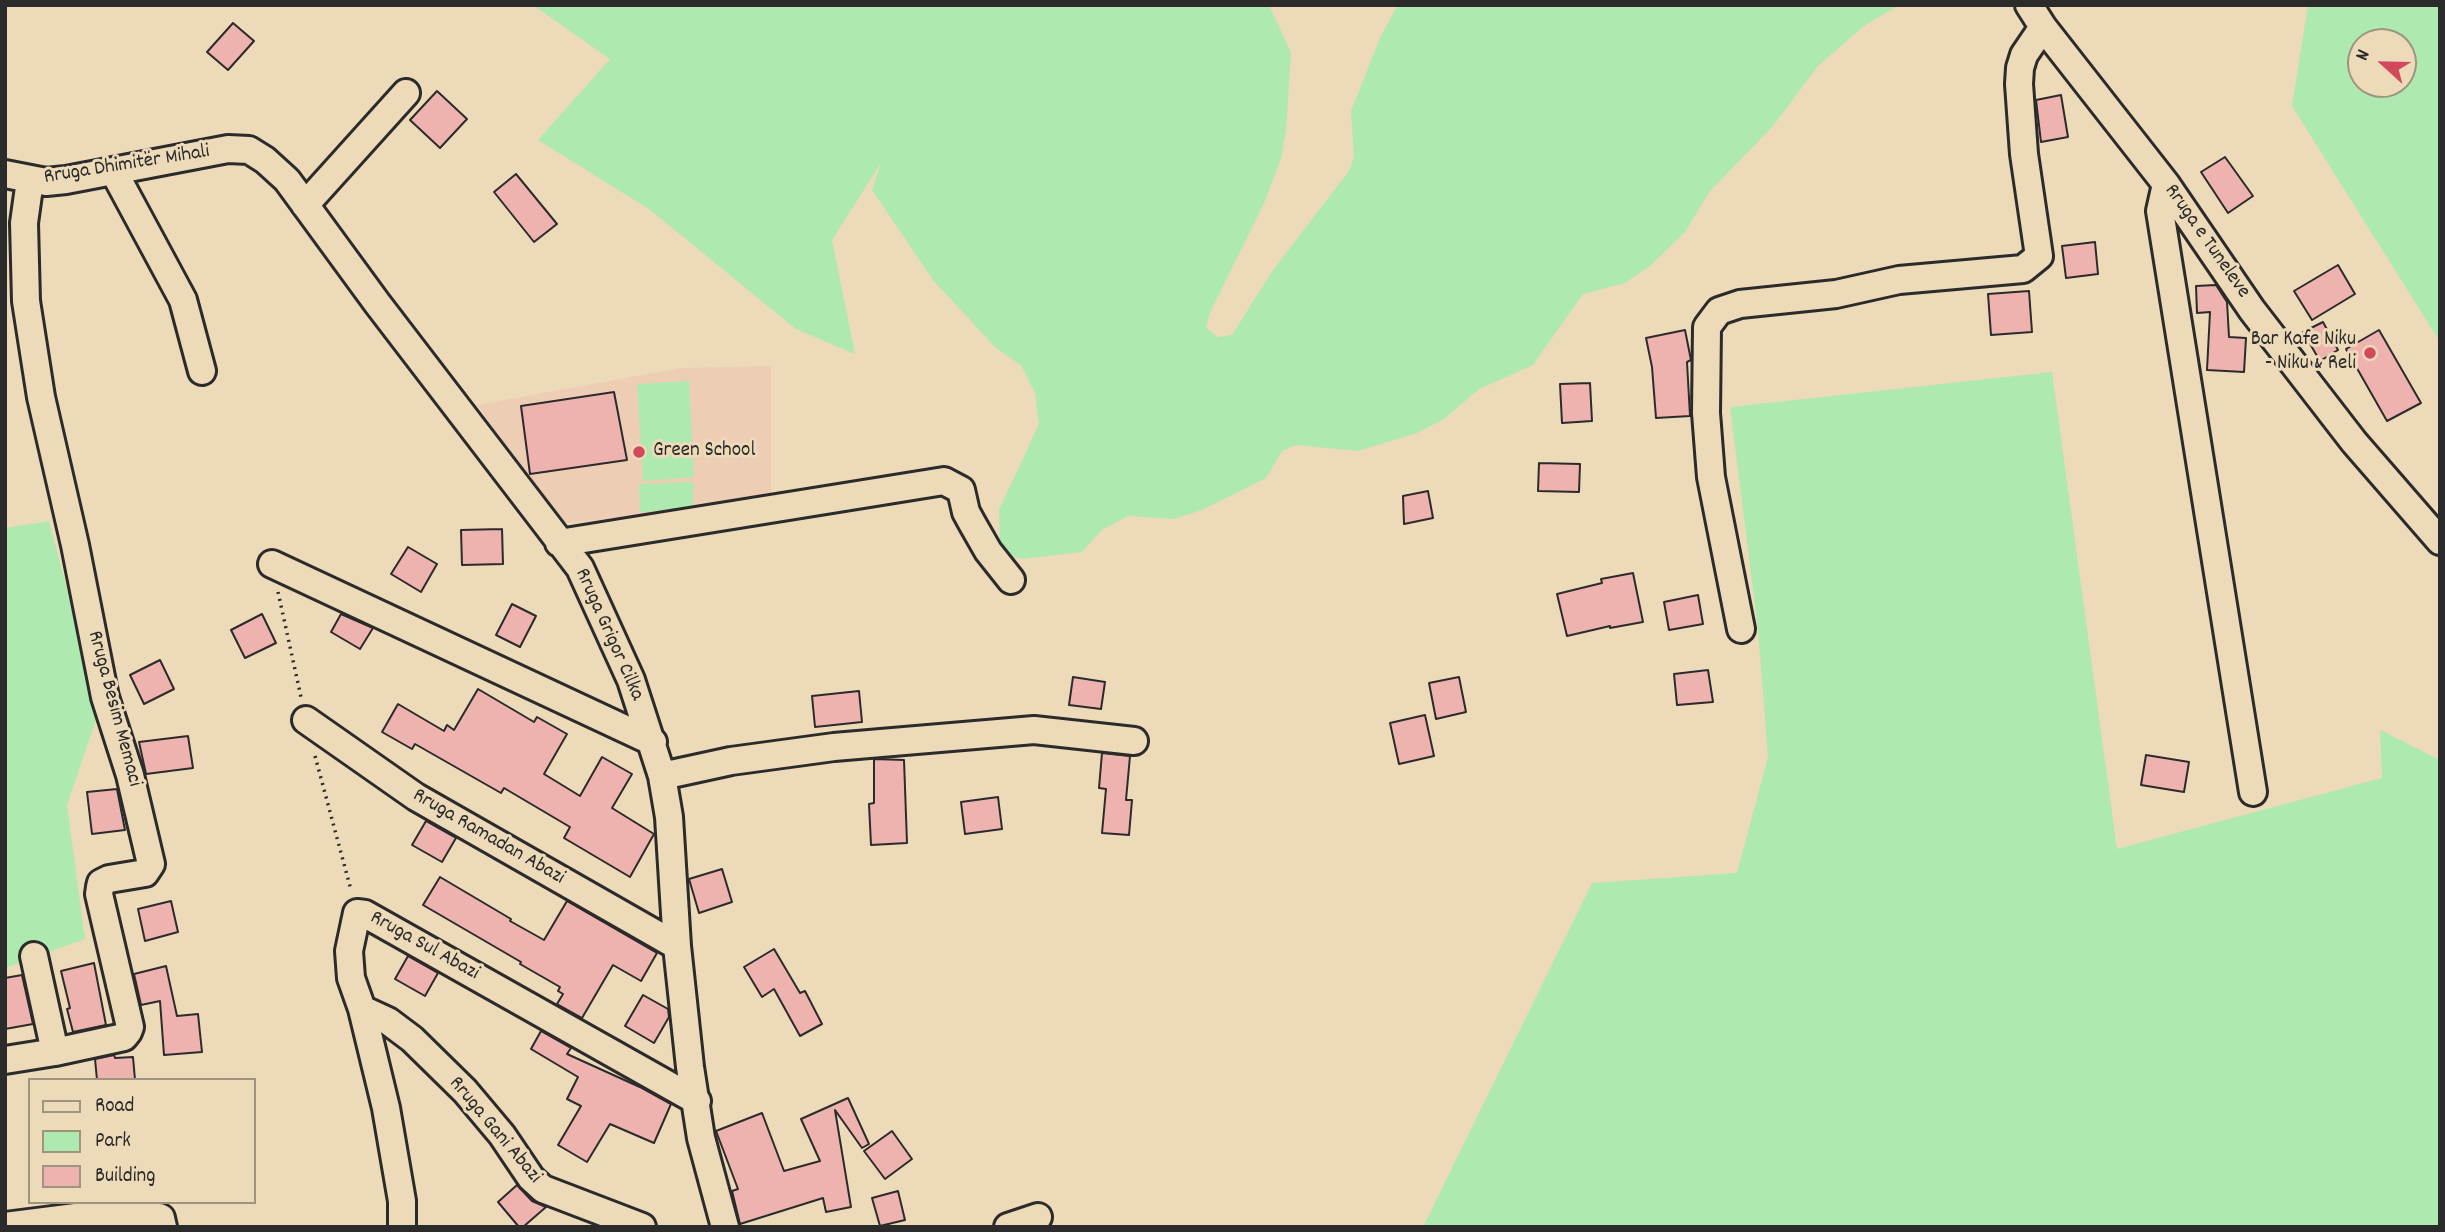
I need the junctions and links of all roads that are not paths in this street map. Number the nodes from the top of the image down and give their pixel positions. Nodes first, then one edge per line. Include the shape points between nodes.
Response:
1 (2036, 16) edge
2 (406, 93) dead end
3 (249, 150) joint
4 (114, 172) junction
5 (18, 177) edge
6 (2166, 184) junction
7 (305, 205) junction
8 (202, 371) dead end
9 (2440, 541) edge
10 (559, 543) junction
11 (272, 564) dead end
12 (1012, 580) dead end
13 (1741, 629) dead end
14 (306, 720) dead end
15 (1135, 741) dead end
16 (653, 742) junction
17 (662, 776) junction
18 (2253, 792) dead end
19 (677, 946) junction
20 (34, 956) dead end
21 (362, 1010) junction
22 (55, 1052) junction
23 (5, 1060) edge
24 (696, 1101) junction
25 (1038, 1217) dead end
26 (5, 1226) edge
27 (163, 1227) edge
28 (402, 1227) edge
29 (642, 1227) edge
30 (725, 1227) edge
31 (1008, 1227) edge

1 - 6 street, Rruga e Tuneleve
1 - 13 street via 2019,84 2039,256 2023,269 1899,280 1836,294 1740,304 1719,311 1707,327 1711,477
2 - 7 street
3 - 4 street, Rruga Dhimitër Mihali via 228,149
3 - 7 street, Rruga Grigor Cilka via 287,180
4 - 5 street, Rruga Dhimitër Mihali via 46,182
4 - 8 street via 183,300
5 - 22 street, Rruga Besim Memaci via 26,301 41,397 105,697 151,864 145,873 109,879 99,894 128,1032 124,1037
6 - 9 street, Rruga e Tuneleve via 2252,310 2354,442
6 - 18 street via 2160,211
7 - 10 street, Rruga Grigor Cilka
10 - 12 street via 944,481 961,490 972,523
10 - 16 street, Rruga Grigor Cilka via 580,568 631,680
11 - 16 street
14 - 19 street, Rruga Ramadan Abazi via 416,797
15 - 17 street via 1034,730 834,747
16 - 17 street, Rruga Grigor Cilka
17 - 19 street, Rruga Grigor Cilka
19 - 24 street, Rruga Grigor Cilka
20 - 22 street
21 - 24 street, Rruga Sul Abazi via 351,978 349,951 355,915 361,912
21 - 28 street, Rruga Sul Abazi via 386,1108
21 - 29 street, Rruga Gani Abazi via 404,1033 456,1082 543,1189
22 - 23 street, Rruga Besim Memaci
24 - 30 street, Rruga Grigor Cilka
25 - 31 street
26 - 27 street via 76,1217 159,1217

